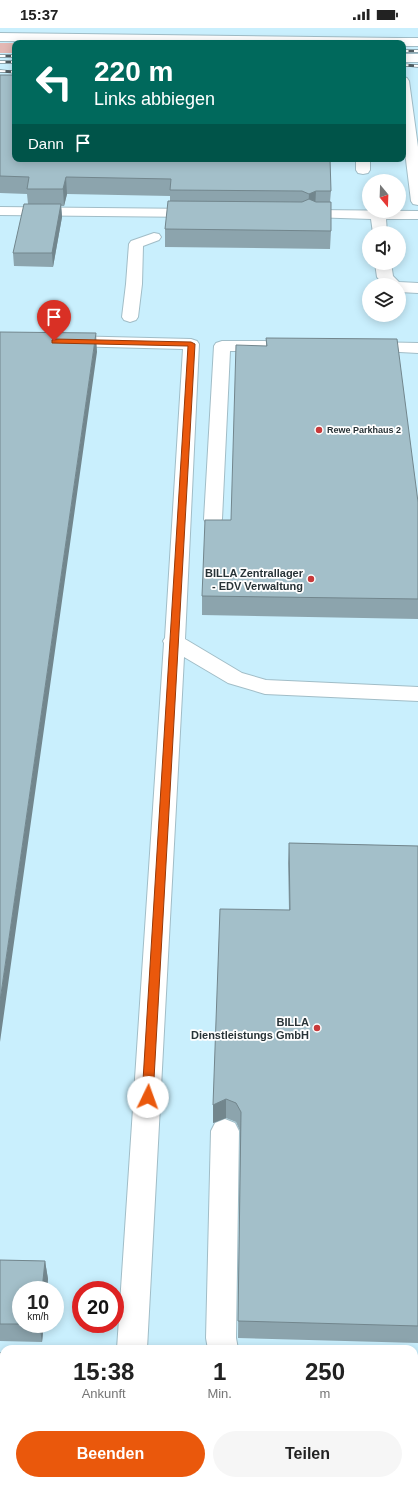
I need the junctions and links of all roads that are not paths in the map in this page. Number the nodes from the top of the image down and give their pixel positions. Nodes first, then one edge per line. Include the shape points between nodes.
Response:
1 (396, 28) edge
2 (0, 37) edge
3 (239, 40) edge
4 (398, 40) edge
5 (406, 42) edge
6 (418, 42) edge
7 (406, 58) edge
8 (418, 58) edge
9 (406, 104) edge
10 (418, 201) edge
11 (0, 211) edge
12 (212, 213) edge
13 (315, 214) edge
14 (362, 214) edge
15 (406, 215) edge
16 (418, 215) edge
17 (154, 237) dead end
18 (406, 287) edge
19 (418, 288) edge
20 (130, 317) dead end
21 (54, 341) edge
22 (278, 347) edge
23 (357, 347) edge
24 (418, 348) edge
25 (213, 519) edge
26 (174, 641) junction
27 (418, 694) edge
28 (225, 1131) dead end
29 (132, 1345) edge
30 (222, 1345) edge

1 - 4 street
2 - 3 street
5 - 6 street
7 - 8 street
9 - 10 street
11 - 12 street
13 - 14 street
15 - 16 street
17 - 20 street via 136,244
18 - 19 street
21 - 26 street via 191,344
22 - 25 street via 222,346
23 - 24 street
26 - 27 street via 236,678 265,687
26 - 29 street
28 - 30 street

